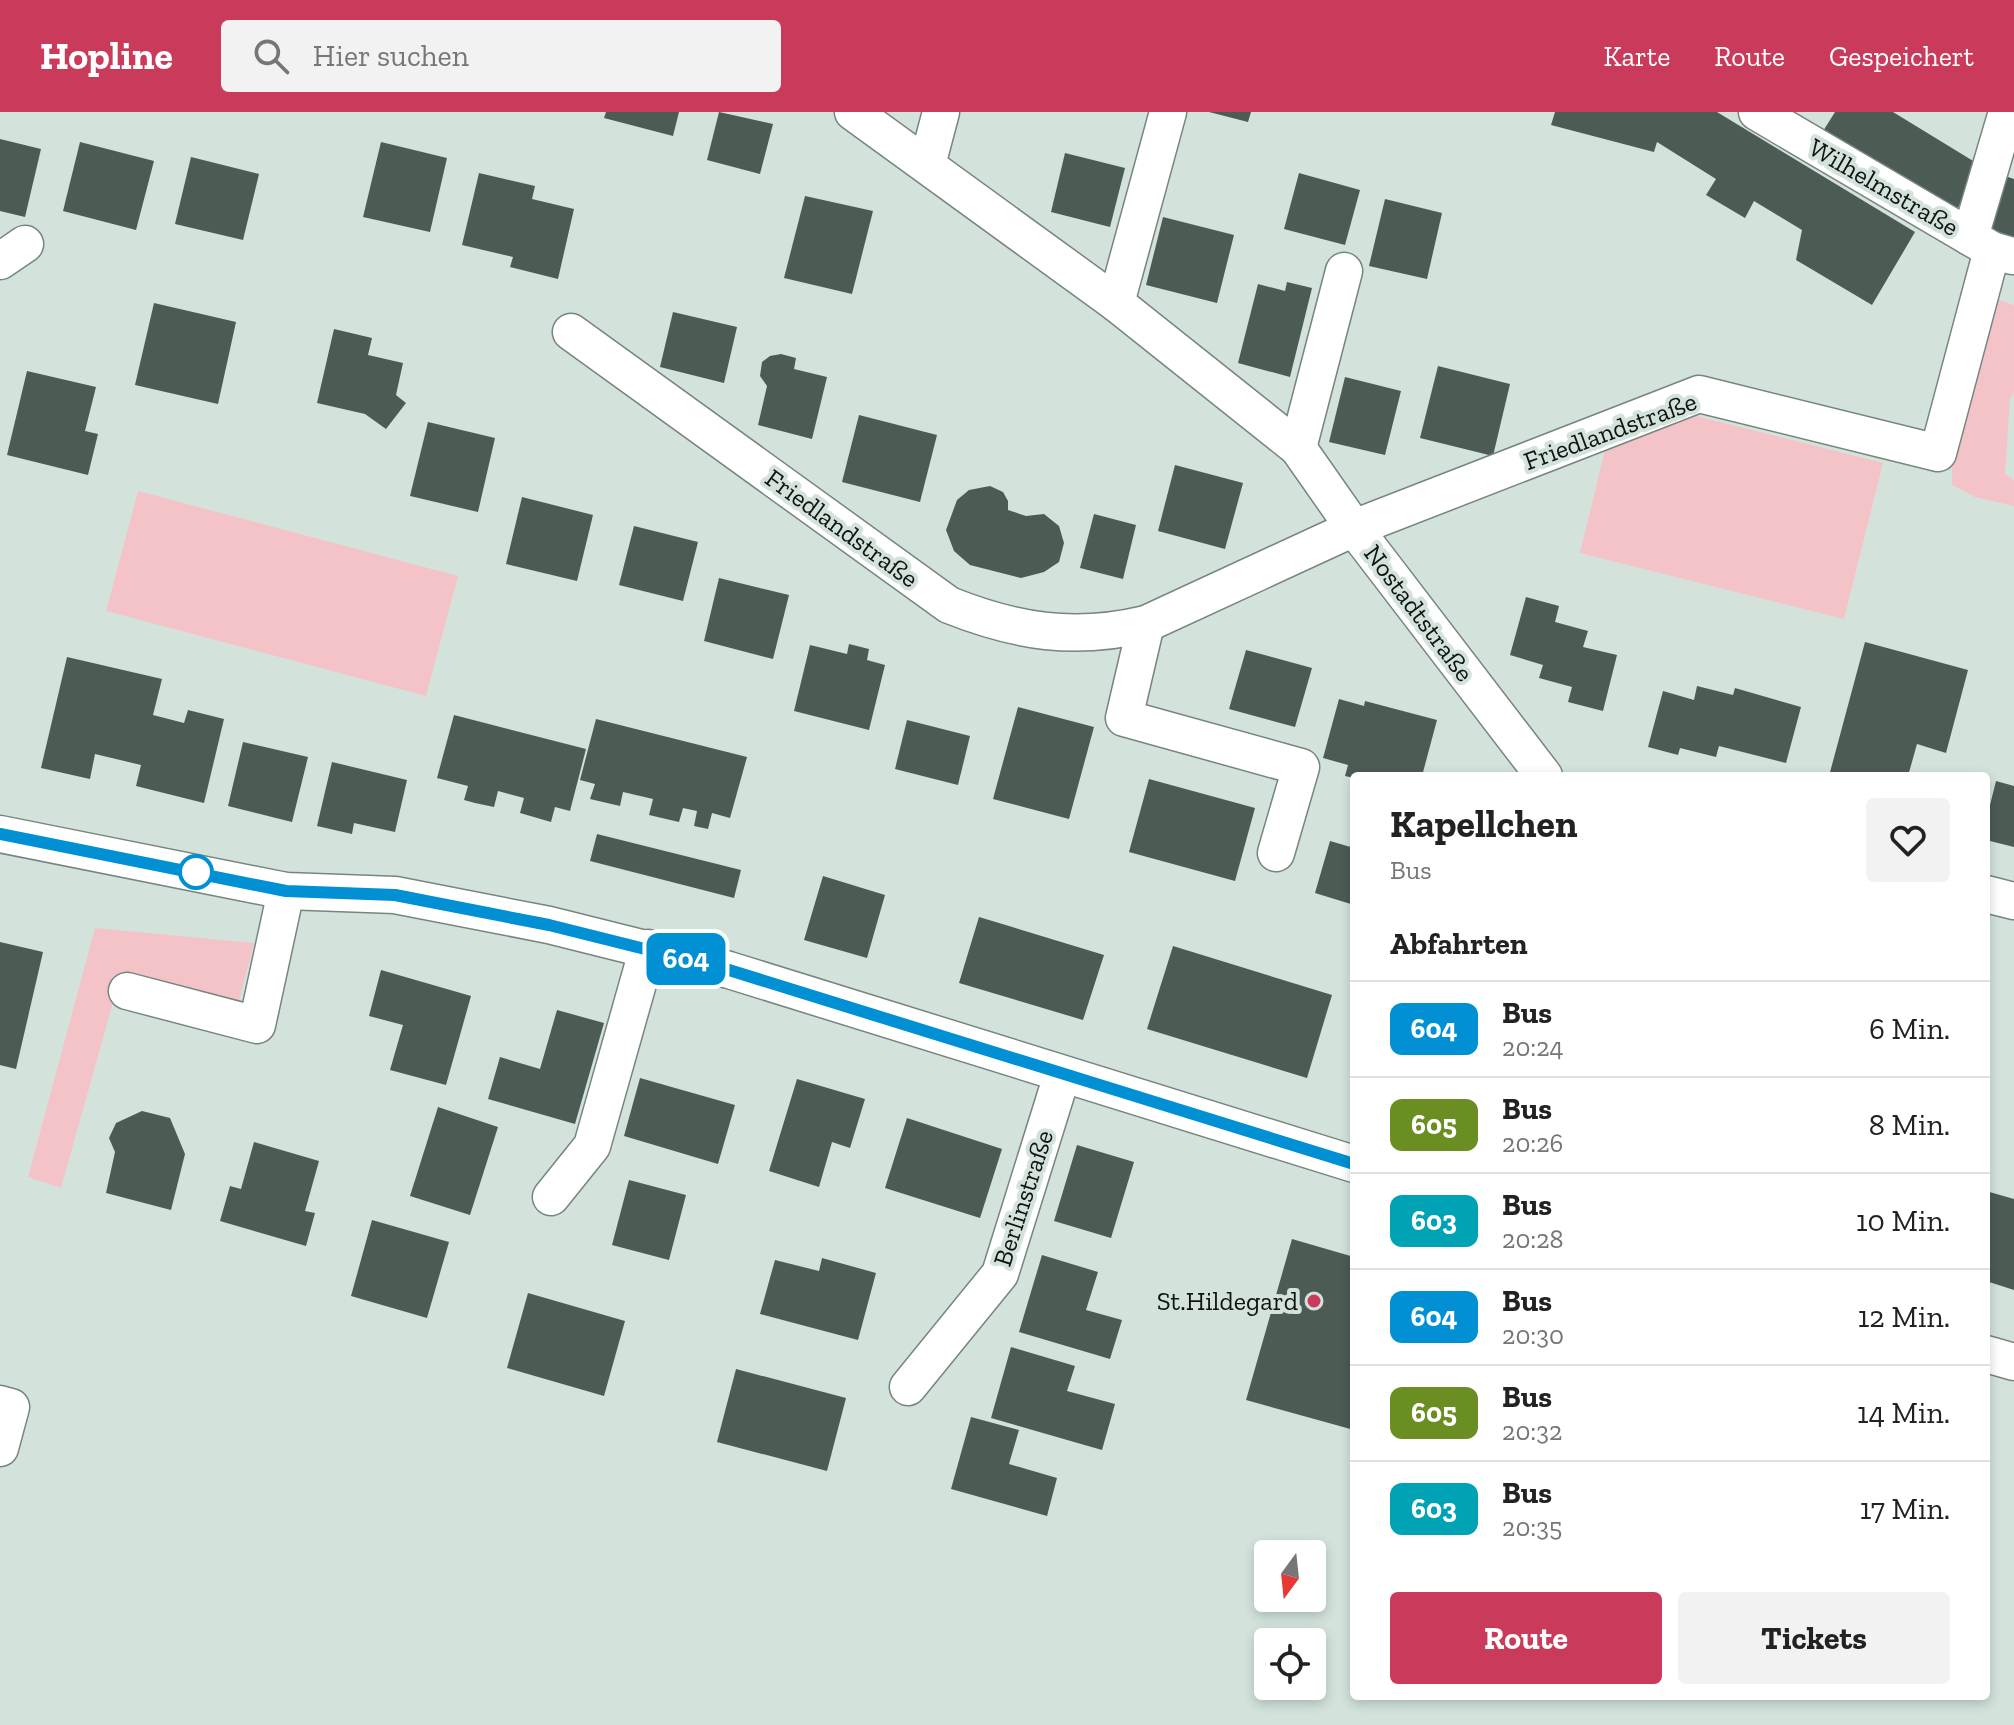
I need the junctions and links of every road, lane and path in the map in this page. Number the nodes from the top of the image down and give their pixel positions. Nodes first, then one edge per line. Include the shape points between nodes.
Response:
1 (853, 112) edge
2 (941, 112) edge
3 (1168, 112) edge
4 (1757, 112) edge
5 (2000, 117) edge
6 (927, 165) junction
7 (1992, 248) edge
8 (1344, 271) dead end
9 (1116, 303) junction
10 (571, 332) dead end
11 (1298, 448) junction
12 (1354, 528) junction
13 (1146, 624) junction
14 (1541, 772) edge
15 (0, 834) edge
16 (1276, 853) dead end
17 (286, 891) junction
18 (1990, 895) edge
19 (2014, 901) edge
20 (648, 948) junction
21 (127, 991) dead end
22 (1062, 1075) junction
23 (1350, 1163) edge
24 (551, 1197) dead end
25 (1990, 1355) edge
26 (2014, 1362) edge
27 (908, 1387) dead end
28 (6, 1406) edge
29 (0, 1448) edge

1 - 6 street, Nostadtstraße
2 - 6 street
3 - 9 street
4 - 7 street, Wilhelmstraße
5 - 7 street
6 - 9 street, Nostadtstraße
7 - 12 street, Friedlandstraße via 1938,453 1699,394
8 - 11 street
9 - 11 street, Nostadtstraße
10 - 13 street, Friedlandstraße via 949,605 1034,631 1100,633
11 - 12 street, Nostadtstraße
12 - 13 street, Friedlandstraße
12 - 14 street, Nostadtstraße
13 - 16 street via 1124,718 1301,767
15 - 17 street
17 - 20 street via 395,895
17 - 21 street via 257,1025
18 - 19 street
20 - 22 street
20 - 24 street via 592,1146
22 - 23 street
22 - 27 street, Berlinstraße via 1000,1274
25 - 26 street
28 - 29 street

